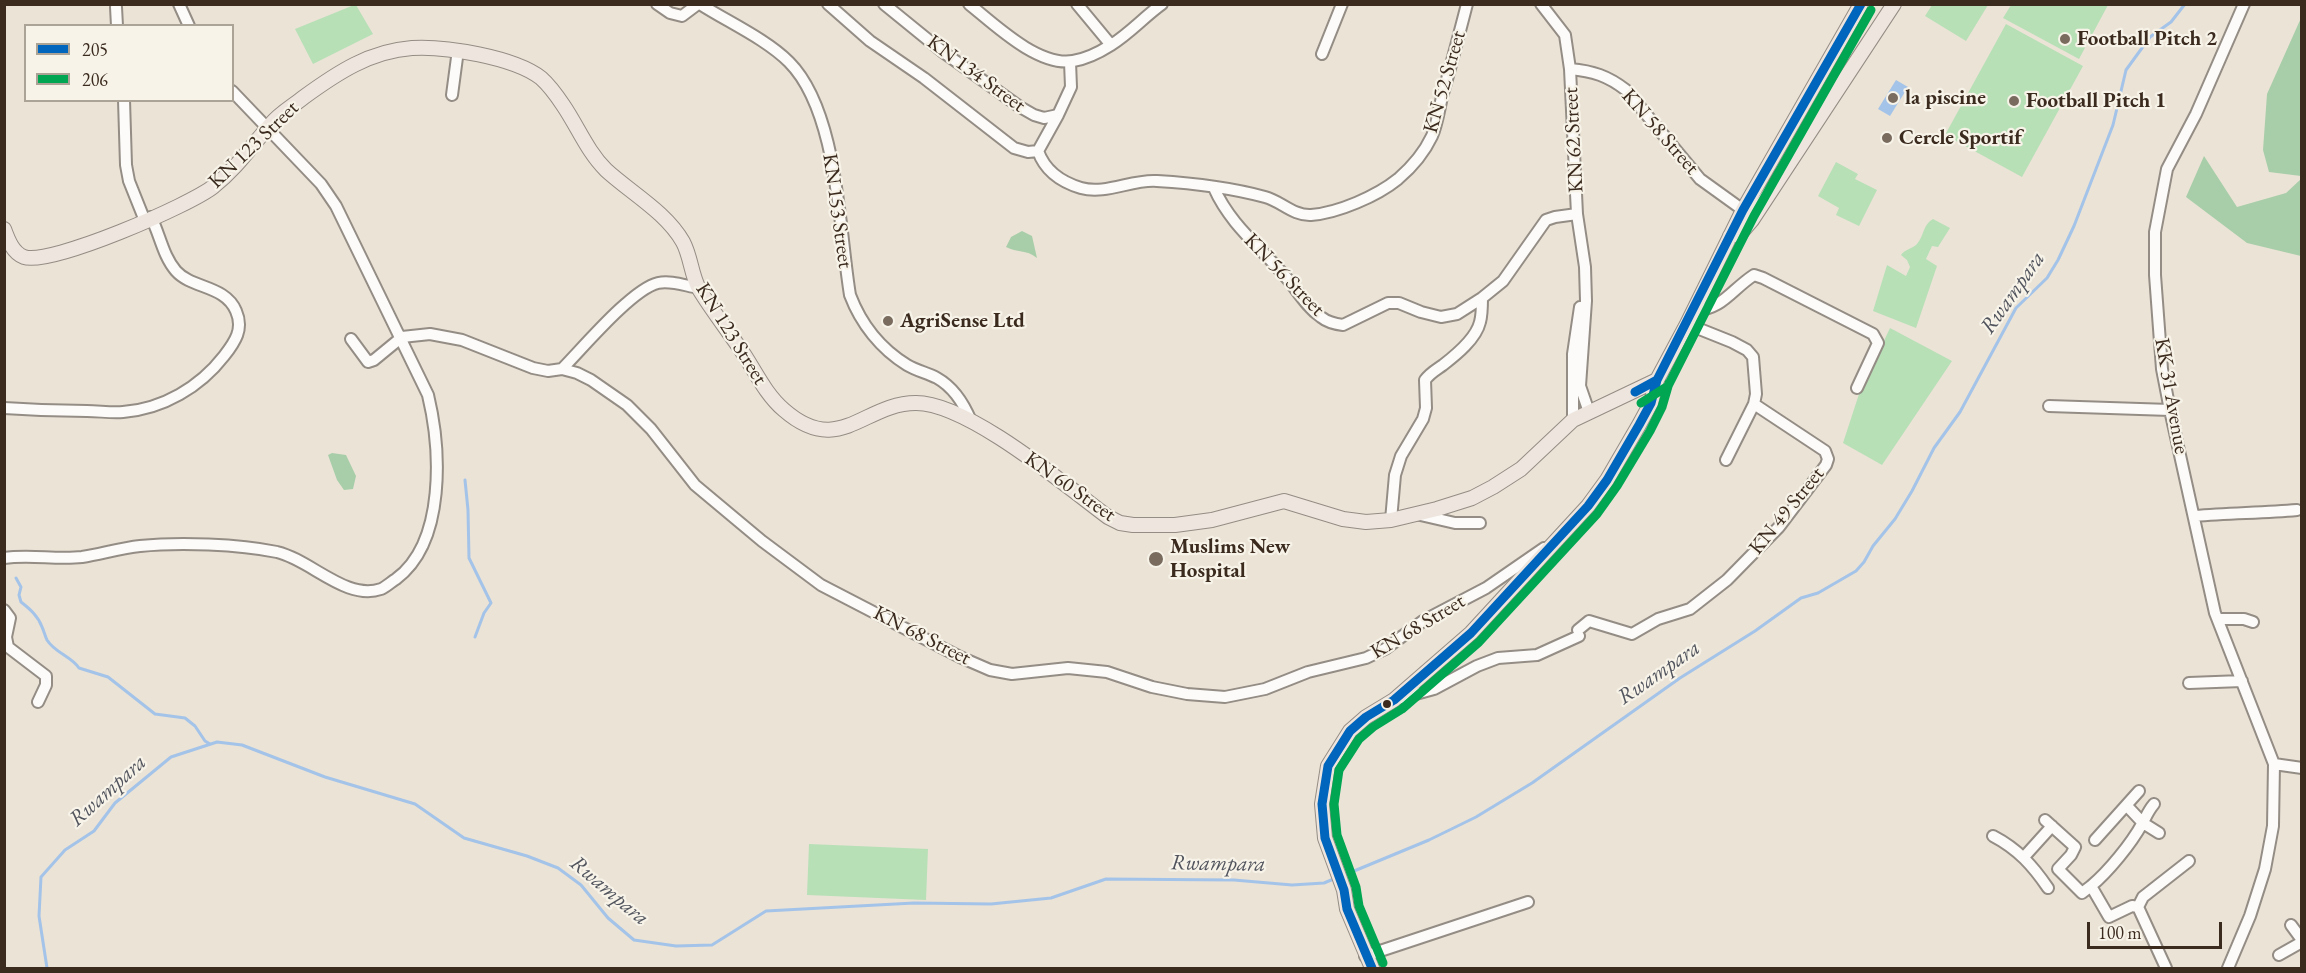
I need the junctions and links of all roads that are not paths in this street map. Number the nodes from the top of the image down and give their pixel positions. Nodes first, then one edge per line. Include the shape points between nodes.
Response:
1 (179, 4) edge
2 (657, 4) edge
3 (699, 4) edge
4 (828, 4) edge
5 (884, 4) edge
6 (969, 4) edge
7 (1077, 4) edge
8 (1162, 4) edge
9 (1342, 4) edge
10 (1467, 4) edge
11 (1541, 4) edge
12 (1861, 4) edge
13 (1894, 4) edge
14 (2244, 4) edge
15 (116, 7) dead end
16 (117, 24) edge
17 (188, 24) edge
18 (1111, 45) junction
19 (458, 50) junction
20 (1322, 54) dead end
21 (1071, 62) junction
22 (1570, 69) junction
23 (234, 93) edge
24 (452, 95) dead end
25 (124, 102) edge
26 (1058, 115) junction
27 (268, 127) junction
28 (1038, 151) junction
29 (1214, 188) junction
30 (1743, 210) junction
31 (1577, 214) junction
32 (148, 219) junction
33 (4, 230) edge
34 (1730, 236) junction
35 (10, 253) edge
36 (1585, 283) junction
37 (699, 288) junction
38 (1482, 298) junction
39 (1694, 311) junction
40 (1687, 324) junction
41 (402, 338) junction
42 (351, 339) dead end
43 (562, 369) junction
44 (1657, 380) junction
45 (1857, 388) dead end
46 (1635, 392) junction
47 (1754, 404) junction
48 (2049, 406) dead end
49 (4, 408) edge
50 (2170, 410) junction
51 (1588, 412) junction
52 (872, 416) joint
53 (1573, 420) junction
54 (971, 421) junction
55 (1639, 425) junction
56 (1726, 460) dead end
57 (2297, 510) dead end
58 (1416, 514) junction
59 (2195, 516) junction
60 (1391, 520) junction
61 (1480, 523) dead end
62 (1561, 536) junction
63 (4, 558) edge
64 (4, 610) edge
65 (2218, 619) junction
66 (2253, 622) dead end
67 (2242, 681) junction
68 (2188, 683) dead end
69 (1394, 700) junction
70 (38, 702) dead end
71 (2274, 764) junction
72 (2301, 768) edge
73 (2139, 791) dead end
74 (2154, 804) dead end
75 (2127, 806) junction
76 (2143, 823) junction
77 (2159, 833) dead end
78 (1993, 837) dead end
79 (2095, 840) dead end
80 (2024, 857) junction
81 (2189, 861) dead end
82 (2091, 886) junction
83 (2048, 888) dead end
84 (1528, 902) dead end
85 (2138, 907) junction
86 (2291, 925) dead end
87 (2301, 941) edge
88 (1365, 956) junction
89 (2279, 956) dead end
90 (1372, 969) edge
91 (2166, 969) edge
92 (2228, 969) edge

1 - 17 street
2 - 3 street via 677,16 688,14
3 - 54 street, KN 153 Street via 773,49 789,62 810,90 831,155 849,295 854,306 885,349 949,387
4 - 28 street via 870,41 1014,148
5 - 26 street, KN 134 Street via 1020,107 1044,118
6 - 21 street via 1035,53
7 - 18 street
8 - 18 street
9 - 20 street
10 - 29 street, KN 52 Street via 1432,135 1420,156 1397,180 1367,199 1308,215 1292,212 1270,199
11 - 22 street, KN 62 Street via 1565,35
12 - 30 main road
13 - 34 main road via 1752,220 1740,234
14 - 50 street, KK 31 Avenue via 2196,114 2167,169 2155,232 2162,369
15 - 16 street
18 - 21 street
19 - 24 street
19 - 27 main road, KN 123 Street via 410,48 375,55 333,77
19 - 37 main road, KN 123 Street via 526,70 552,89 591,154 674,229 689,255
21 - 26 street via 1071,87
22 - 30 street, KN 58 Street via 1601,74 1619,84 1700,179
22 - 31 street, KN 62 Street
23 - 27 street
25 - 32 street via 129,182
26 - 28 street
27 - 32 main road, KN 123 Street via 249,153 212,188
27 - 41 street via 336,206
28 - 29 street, KN 52 Street via 1059,179 1083,189 1154,180
29 - 38 street, KN 56 Street via 1234,223 1312,310 1333,323 1343,325 1388,303 1441,316 1457,314
30 - 34 main road
31 - 36 street, KN 62 Street
31 - 38 street, KN 56 Street via 1546,220 1503,281
32 - 35 main road, KN 123 Street via 44,258
32 - 49 street via 177,272 219,292 235,308 239,324 235,342 200,382 166,402 142,409 124,412
33 - 35 main road, KN 123 Street
34 - 39 main road
36 - 51 street, KN 62 Street via 1580,386
36 - 53 street, KN 62 Street via 1573,354
37 - 43 street via 656,283 639,293
37 - 52 main road, KN 123 Street via 784,411 808,425 832,431
38 - 60 street via 1480,323 1472,336 1425,380 1426,408 1395,475
39 - 40 main road
39 - 45 street via 1721,303 1754,275 1763,278 1873,334 1878,343
40 - 44 main road
40 - 47 street via 1732,342 1753,357
41 - 42 street via 372,362 365,361
41 - 43 street, KN 68 Street via 430,334 446,337 519,364 548,371
41 - 63 street via 428,395 435,425 434,496 428,532 420,551 405,572 383,589 351,590 303,561 253,548 176,544 139,546 83,557
43 - 62 street, KN 68 Street via 591,380 627,405 695,485 821,585 960,657 1012,674 1068,668 1107,672 1152,687 1225,697 1265,689 1385,649 1423,621 1486,588
44 - 46 main road, KN 60 Street
44 - 55 main road
46 - 51 main road, KN 60 Street
46 - 55 main road
47 - 56 street
47 - 69 street, KN 49 Street via 1825,451 1828,459 1779,526 1727,580 1690,609 1658,619 1632,634 1589,621 1579,633 1537,655 1498,658 1434,689
48 - 50 street
50 - 59 street, KK 31 Avenue
51 - 53 main road, KN 60 Street
52 - 54 main road, KN 60 Street via 915,403 944,408
53 - 58 main road, KN 60 Street via 1521,469 1493,488
54 - 60 main road, KN 60 Street via 1120,523 1184,524 1284,501 1349,520
55 - 62 main road via 1607,480
57 - 59 street
58 - 60 main road, KN 60 Street
58 - 61 street via 1455,523
59 - 65 street, KK 31 Avenue
62 - 69 main road via 1471,633
64 - 70 street via 10,618 8,647 46,676
65 - 66 street
65 - 67 street, KK 31 Avenue
67 - 68 street
67 - 71 street, KK 31 Avenue
69 - 88 main road via 1350,731 1328,766 1322,804 1327,846
71 - 72 street
71 - 92 street via 2273,826 2265,869
73 - 75 street
74 - 76 street
75 - 76 street
75 - 79 street
76 - 77 street
76 - 82 street via 2104,875
78 - 80 street
80 - 82 street via 2048,823 2075,847 2058,869 2082,893
80 - 83 street
81 - 85 street via 2143,897
82 - 85 street via 2109,917
84 - 88 street
85 - 91 street
86 - 87 street
87 - 89 street
88 - 90 main road

